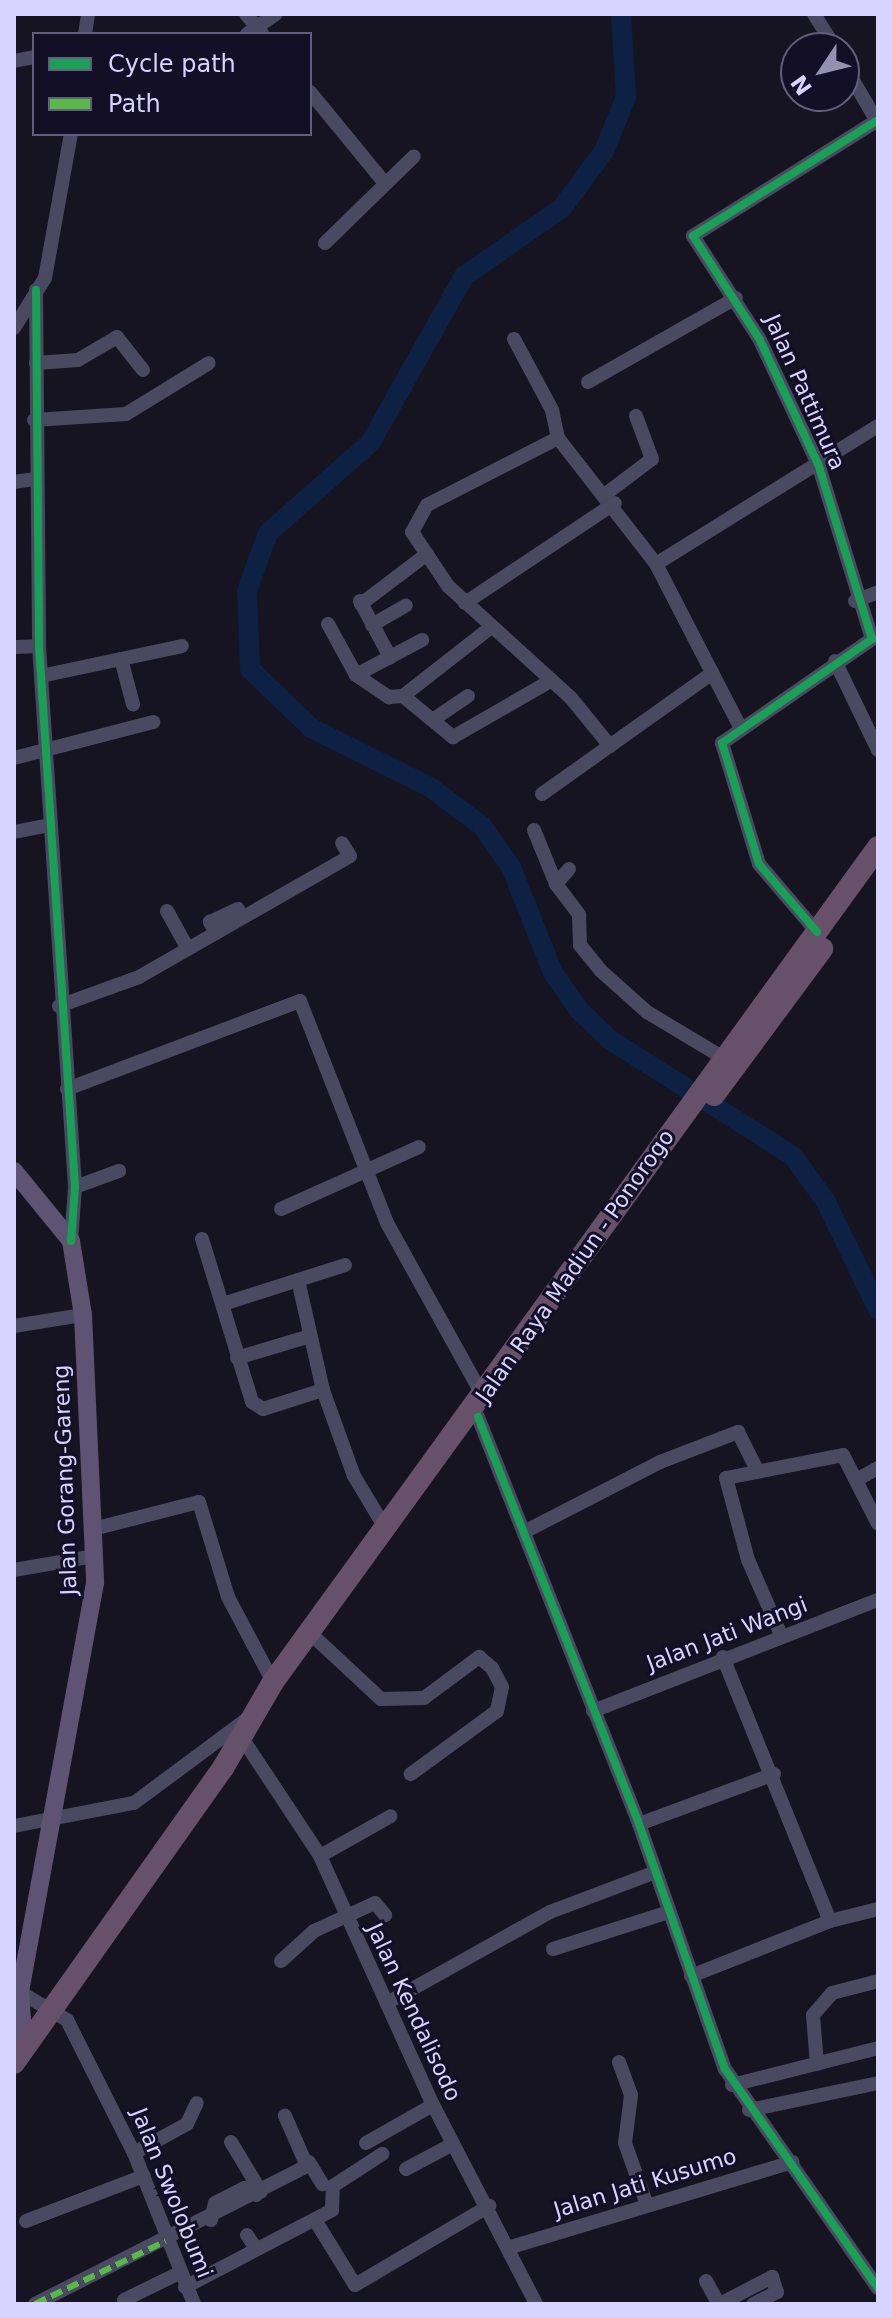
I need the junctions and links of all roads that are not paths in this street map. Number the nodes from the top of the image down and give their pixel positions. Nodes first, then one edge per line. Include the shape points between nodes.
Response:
1 (276, 14) edge
2 (814, 14) edge
3 (252, 27) edge
4 (825, 32) edge
5 (860, 93) edge
6 (312, 94) edge
7 (877, 122) edge
8 (71, 136) edge
9 (414, 156) dead end
10 (384, 182) junction
11 (325, 243) dead end
12 (36, 290) junction
13 (736, 298) junction
14 (14, 328) edge
15 (514, 339) dead end
16 (36, 363) junction
17 (209, 363) dead end
18 (143, 370) dead end
19 (588, 382) dead end
20 (636, 416) dead end
21 (34, 420) junction
22 (878, 426) edge
23 (558, 438) junction
24 (818, 464) junction
25 (36, 479) junction
26 (14, 482) edge
27 (611, 498) junction
28 (427, 554) junction
29 (656, 564) junction
30 (878, 592) edge
31 (855, 601) junction
32 (465, 603) junction
33 (406, 605) dead end
34 (328, 624) dead end
35 (372, 625) junction
36 (490, 628) junction
37 (422, 640) dead end
38 (875, 641) edge
39 (39, 646) junction
40 (182, 646) dead end
41 (14, 647) edge
42 (390, 657) junction
43 (121, 659) junction
44 (835, 661) junction
45 (712, 673) junction
46 (356, 675) junction
47 (41, 676) junction
48 (552, 680) junction
49 (403, 696) junction
50 (468, 696) dead end
51 (133, 704) dead end
52 (434, 719) junction
53 (153, 722) dead end
54 (740, 727) junction
55 (45, 745) junction
56 (610, 746) junction
57 (878, 750) edge
58 (14, 758) edge
59 (542, 794) dead end
60 (49, 825) junction
61 (534, 830) dead end
62 (14, 832) edge
63 (342, 843) dead end
64 (878, 847) edge
65 (569, 869) dead end
66 (878, 872) edge
67 (556, 884) junction
68 (167, 911) dead end
69 (817, 932) junction
70 (188, 949) junction
71 (782, 990) junction
72 (59, 1006) junction
73 (719, 1058) junction
74 (67, 1089) junction
75 (419, 1147) dead end
76 (14, 1171) edge
77 (119, 1171) dead end
78 (366, 1176) junction
79 (75, 1187) junction
80 (281, 1209) dead end
81 (202, 1239) dead end
82 (71, 1241) junction
83 (345, 1265) dead end
84 (298, 1280) junction
85 (223, 1304) junction
86 (83, 1315) junction
87 (14, 1326) edge
88 (307, 1337) junction
89 (237, 1358) junction
90 (323, 1390) junction
91 (481, 1407) junction
92 (878, 1468) edge
93 (757, 1470) junction
94 (858, 1479) junction
95 (878, 1524) edge
96 (93, 1529) junction
97 (387, 1531) junction
98 (524, 1532) junction
99 (94, 1556) junction
100 (14, 1570) edge
101 (878, 1600) edge
102 (781, 1635) junction
103 (315, 1638) junction
104 (723, 1657) junction
105 (273, 1682) junction
106 (593, 1711) junction
107 (247, 1719) junction
108 (246, 1744) junction
109 (223, 1768) junction
110 (411, 1774) dead end
111 (774, 1774) junction
112 (391, 1816) dead end
113 (54, 1821) junction
114 (639, 1824) junction
115 (14, 1826) edge
116 (320, 1856) junction
117 (656, 1872) junction
118 (878, 1909) edge
119 (669, 1912) junction
120 (385, 1915) dead end
121 (345, 1916) junction
122 (830, 1921) junction
123 (553, 1949) dead end
124 (281, 1961) dead end
125 (691, 1976) junction
126 (878, 1981) edge
127 (20, 1992) junction
128 (387, 2003) junction
129 (54, 2008) junction
130 (878, 2048) edge
131 (17, 2052) edge
132 (619, 2062) dead end
133 (817, 2064) junction
134 (878, 2083) edge
135 (732, 2085) junction
136 (197, 2103) dead end
137 (433, 2105) junction
138 (749, 2110) junction
139 (285, 2116) dead end
140 (231, 2142) dead end
141 (366, 2143) dead end
142 (453, 2144) junction
143 (134, 2153) junction
144 (382, 2154) dead end
145 (309, 2162) junction
146 (792, 2162) junction
147 (406, 2169) dead end
148 (144, 2176) junction
149 (322, 2184) dead end
150 (258, 2193) junction
151 (647, 2205) junction
152 (489, 2206) junction
153 (315, 2220) junction
154 (26, 2221) dead end
155 (247, 2235) dead end
156 (166, 2241) junction
157 (511, 2247) junction
158 (256, 2249) junction
159 (182, 2280) junction
160 (706, 2281) dead end
161 (878, 2288) edge
162 (124, 2300) dead end
163 (38, 2303) edge
164 (194, 2304) edge
165 (536, 2304) edge
166 (720, 2304) edge
167 (753, 2304) edge

1 - 3 street
2 - 4 street
5 - 7 street
6 - 10 street
7 - 13 street, Jalan Pattimura via 702,227 694,239
8 - 12 street via 55,235
9 - 10 street
10 - 11 street
12 - 14 street
12 - 16 street
13 - 19 street
13 - 24 street, Jalan Pattimura
15 - 23 street via 552,410
16 - 18 street via 78,360 117,337
16 - 21 street
17 - 21 street via 126,414
20 - 27 street via 652,459
21 - 25 street
22 - 24 street
23 - 27 street
23 - 28 street via 427,505 412,532
24 - 29 street
24 - 31 street, Jalan Pattimura
25 - 26 street
25 - 39 street
27 - 29 street
27 - 32 street
28 - 32 street
28 - 35 street via 360,603
29 - 45 street
30 - 31 street
31 - 38 street, Jalan Pattimura
32 - 36 street
33 - 35 street
34 - 46 street
35 - 42 street
36 - 48 street
36 - 49 street
37 - 42 street
38 - 44 street
39 - 41 street
39 - 47 street
40 - 43 street
42 - 46 street
43 - 47 street
43 - 51 street
44 - 54 street
44 - 57 street
45 - 54 street
45 - 56 street
46 - 49 street via 372,690
47 - 55 street
48 - 52 street via 453,737
48 - 56 street
49 - 52 street
50 - 52 street
53 - 55 street
54 - 69 street via 722,743 745,826 778,893
55 - 58 street
55 - 60 street
56 - 59 street
60 - 62 street
60 - 72 street
61 - 67 street
63 - 70 street via 350,856 210,922 216,933
64 - 69 highway, Jalan Raya Madiun - Ponorogo
65 - 67 street
66 - 71 highway, Jalan Raya Madiun - Ponorogo
67 - 73 street via 579,915 580,945 600,970 647,1012
68 - 70 street
69 - 71 highway, Jalan Raya Madiun - Ponorogo
70 - 72 street via 139,977
71 - 73 highway, Jalan Raya Madiun - Ponorogo
72 - 74 street
73 - 91 highway, Jalan Raya Madiun - Ponorogo via 651,1171
74 - 78 street via 298,1000
74 - 79 street
75 - 78 street
76 - 82 main road
77 - 79 street
78 - 80 street
78 - 91 street
79 - 82 street
81 - 85 street
82 - 86 main road, Jalan Gorang-Gareng
83 - 84 street
84 - 85 street
84 - 88 street
85 - 89 street
86 - 87 street
86 - 96 main road, Jalan Gorang-Gareng
88 - 89 street
88 - 90 street
89 - 90 street via 256,1406
90 - 97 street via 354,1476
91 - 97 highway, Jalan Raya Madiun - Ponorogo
91 - 98 street
91 - 103 highway, Jalan Raya Madiun - Ponorogo
92 - 94 street
93 - 94 street via 838,1453
93 - 98 street via 738,1432 647,1468
93 - 102 street via 727,1477 748,1560
94 - 95 street
96 - 99 main road, Jalan Gorang-Gareng
96 - 105 street via 199,1502 228,1597
97 - 103 highway, Jalan Raya Madiun - Ponorogo
98 - 106 street
99 - 100 street
99 - 113 main road, Jalan Gorang-Gareng via 93,1609
101 - 102 street, Jalan Jati Wangi
102 - 104 street, Jalan Jati Wangi
103 - 105 highway, Jalan Raya Madiun - Ponorogo
103 - 108 highway, Jalan Raya Madiun - Ponorogo
103 - 110 street via 373,1695 390,1701 424,1698 479,1657 492,1668 502,1687 497,1711
104 - 106 street, Jalan Jati Wangi
104 - 111 street
105 - 107 highway, Jalan Raya Madiun - Ponorogo
106 - 114 street
107 - 109 highway, Jalan Raya Madiun - Ponorogo
107 - 113 street via 134,1803
108 - 109 highway, Jalan Raya Madiun - Ponorogo
108 - 116 street, Jalan Kendalisodo
109 - 129 highway, Jalan Raya Madiun - Ponorogo
111 - 114 street
111 - 122 street
112 - 116 street
113 - 115 street
113 - 127 main road, Jalan Gorang-Gareng
114 - 117 street
116 - 121 street, Jalan Kendalisodo
117 - 119 street
117 - 128 street via 550,1912
118 - 122 street
119 - 123 street
119 - 125 street
120 - 121 street via 375,1903
121 - 124 street
121 - 128 street, Jalan Kendalisodo
122 - 125 street
125 - 135 street
126 - 133 street via 832,1993 813,2015
127 - 129 street
127 - 131 main road, Jalan Gorang-Gareng
128 - 137 street, Jalan Kendalisodo
129 - 131 highway, Jalan Raya Madiun - Ponorogo
129 - 143 street, Jalan Swolobumi
130 - 133 street
132 - 151 street via 631,2095 625,2143
133 - 135 street
134 - 138 street
135 - 138 street
136 - 143 street via 187,2124
137 - 141 street
137 - 142 street, Jalan Kendalisodo
138 - 146 street
139 - 145 street
140 - 150 street
142 - 147 street
142 - 152 street, Jalan Kendalisodo
143 - 148 street, Jalan Swolobumi
144 - 153 street via 333,2186 336,2205
145 - 149 street
145 - 150 street
146 - 151 street, Jalan Jati Kusumo
146 - 161 street
148 - 154 street
148 - 156 street, Jalan Swolobumi
150 - 156 street via 244,2188 215,2203 211,2220
151 - 157 street, Jalan Jati Kusumo
152 - 153 street via 355,2285
152 - 157 street, Jalan Kendalisodo
153 - 158 street
155 - 158 street
156 - 159 street, Jalan Swolobumi
156 - 163 street
157 - 165 street, Jalan Kendalisodo
158 - 159 street
159 - 162 street
159 - 164 street, Jalan Swolobumi
160 - 166 street
166 - 167 street via 772,2277 777,2292

